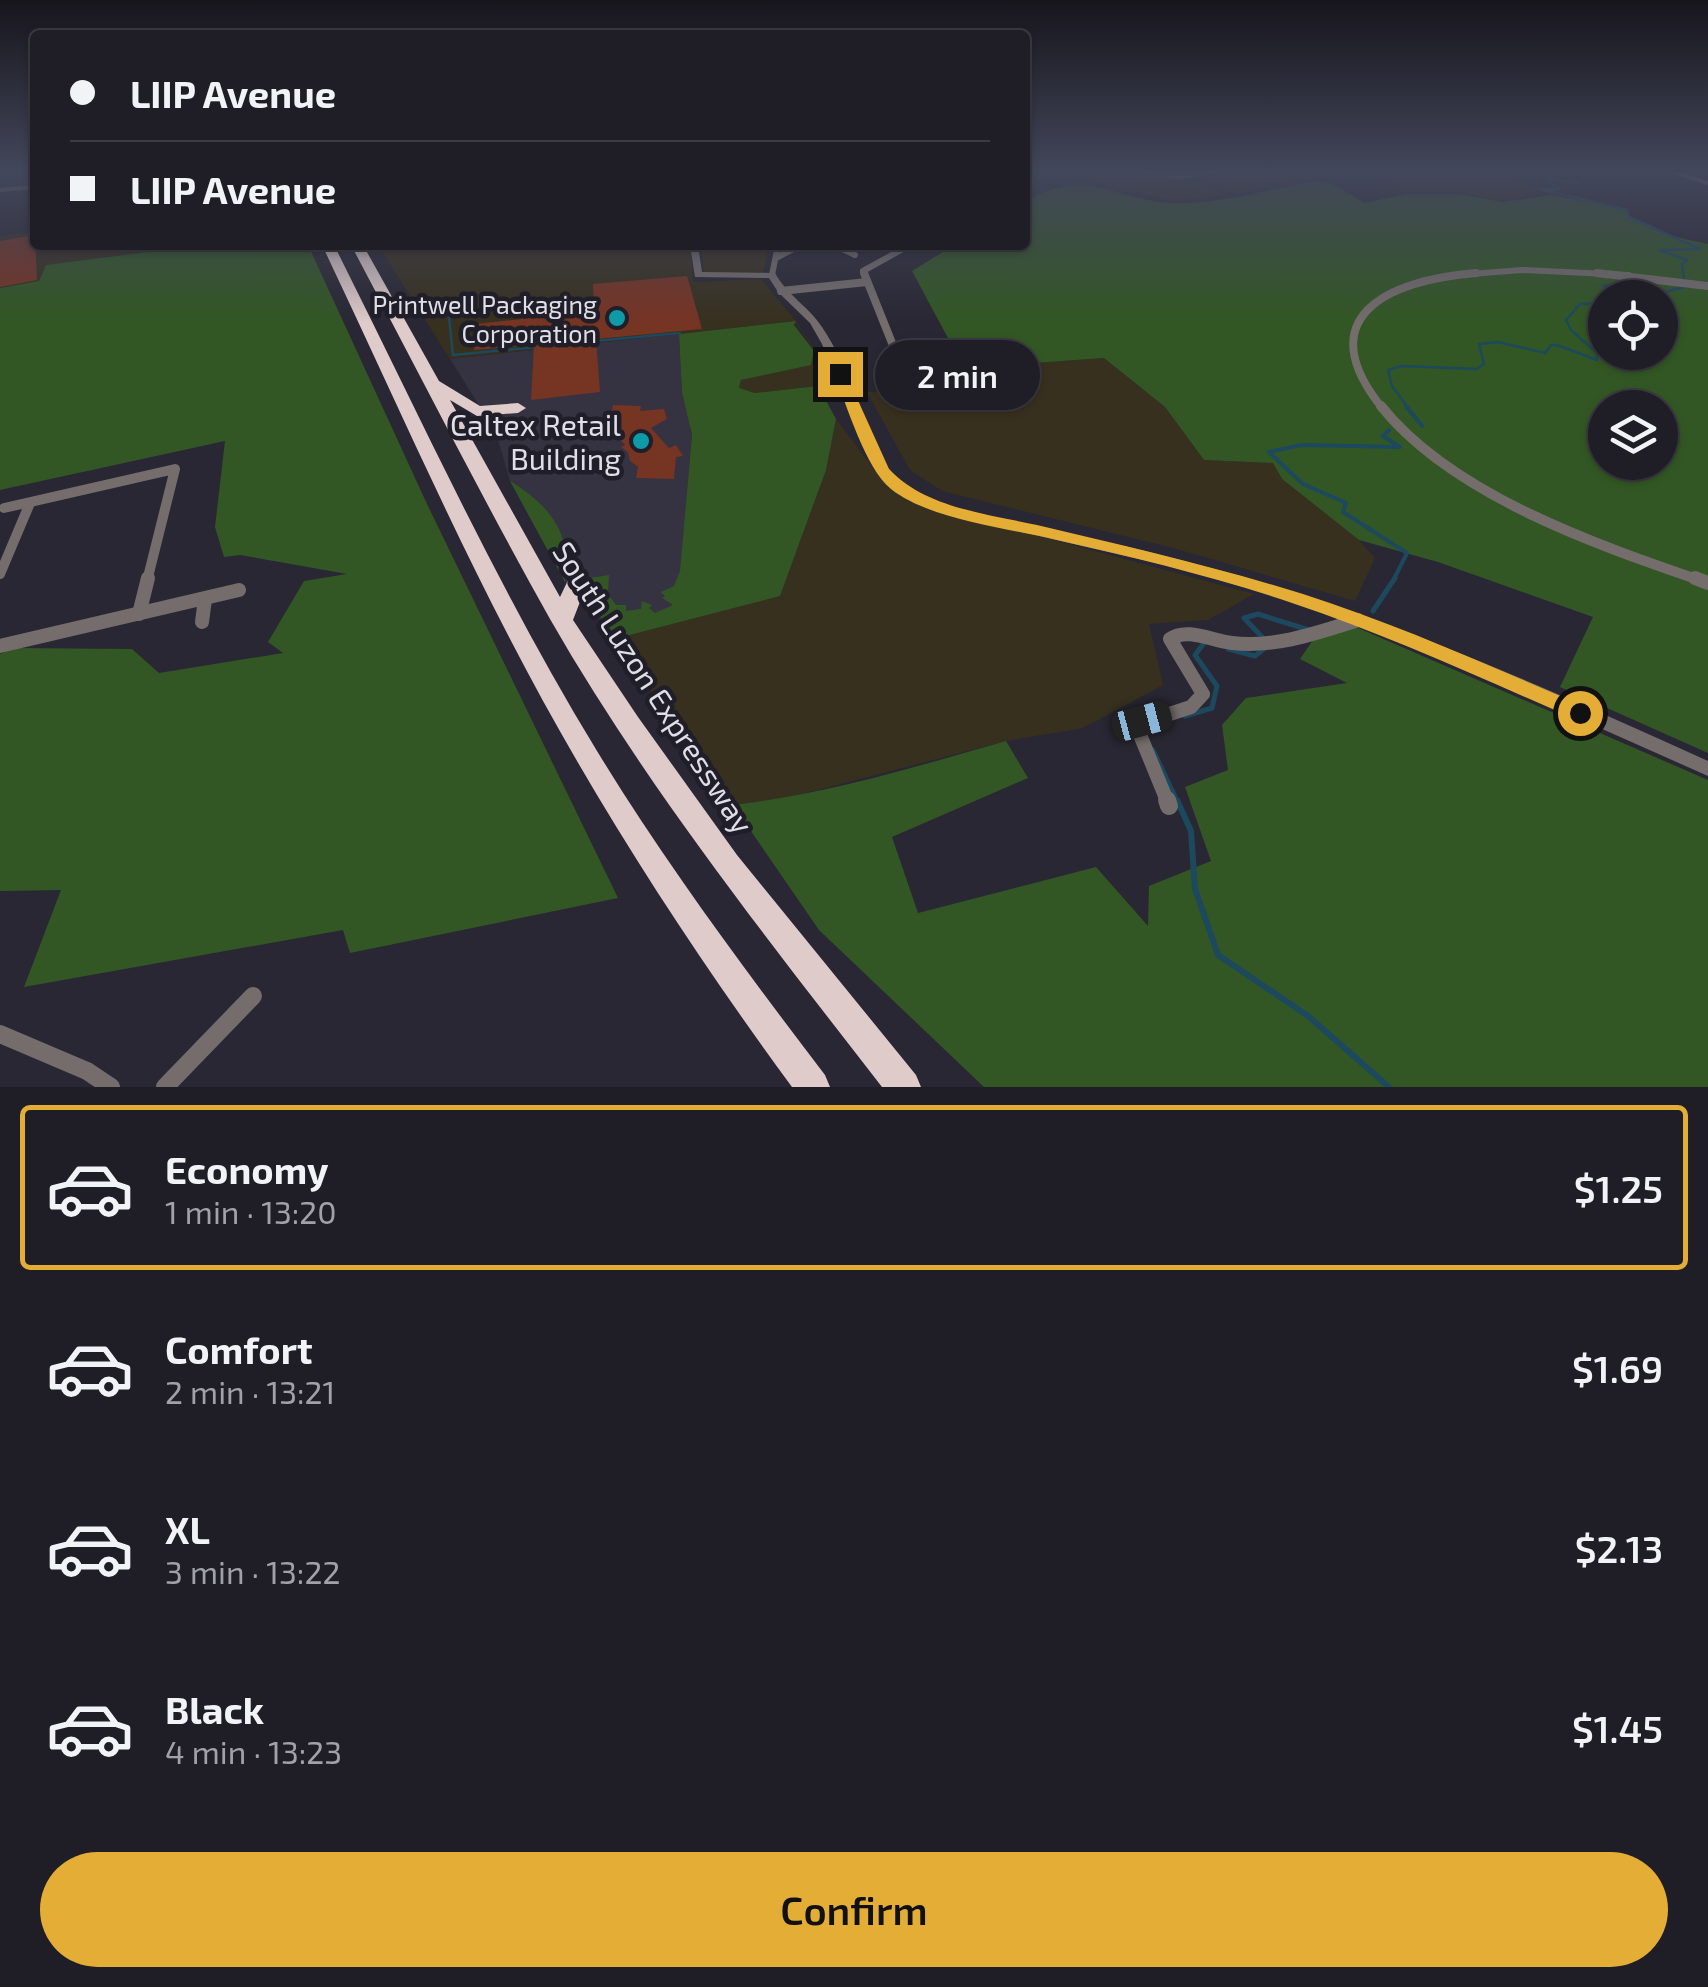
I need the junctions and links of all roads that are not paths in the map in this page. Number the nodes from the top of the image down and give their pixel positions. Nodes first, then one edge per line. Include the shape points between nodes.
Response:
1 (330, 250) edge
2 (361, 250) edge
3 (695, 250) edge
4 (777, 250) edge
5 (791, 250) edge
6 (845, 250) edge
7 (901, 250) edge
8 (855, 256) dead end
9 (776, 258) junction
10 (772, 275) junction
11 (867, 282) junction
12 (1708, 286) edge
13 (781, 291) junction
14 (904, 374) dead end
15 (431, 380) junction
16 (518, 408) dead end
17 (450, 412) junction
18 (485, 426) dead end
19 (30, 503) junction
20 (4, 508) dead end
21 (0, 574) edge
22 (577, 581) dead end
23 (1708, 583) edge
24 (239, 590) dead end
25 (204, 598) junction
26 (140, 614) junction
27 (562, 620) junction
28 (1358, 620) junction
29 (202, 622) dead end
30 (0, 646) edge
31 (1708, 768) edge
32 (1169, 806) dead end
33 (253, 996) dead end
34 (0, 1034) edge
35 (111, 1087) edge
36 (165, 1087) edge
37 (813, 1087) edge
38 (904, 1087) edge

1 - 37 highway via 519,635 588,760 725,970
2 - 15 highway, South Luzon Expressway
3 - 10 street via 699,276
4 - 9 street
5 - 9 street
6 - 8 street
7 - 11 street via 862,272
9 - 10 street
10 - 13 street
11 - 13 street
11 - 14 street
12 - 23 street via 1586,272 1460,275 1378,302 1356,324 1351,342 1357,374 1373,400 1449,464 1566,528
13 - 28 street via 818,327 879,466 908,493 960,512 1251,584
15 - 16 highway via 477,410
15 - 17 highway, South Luzon Expressway
17 - 18 highway
17 - 27 highway, South Luzon Expressway
19 - 20 street
19 - 21 street
19 - 26 street via 174,469
22 - 27 highway
24 - 25 street
25 - 26 street
25 - 29 street
26 - 30 street
27 - 38 highway, South Luzon Expressway via 727,864
28 - 31 street
28 - 32 street via 1262,644 1176,634 1172,651 1202,682 1204,694 1191,708 1136,725
33 - 36 street
34 - 35 street

